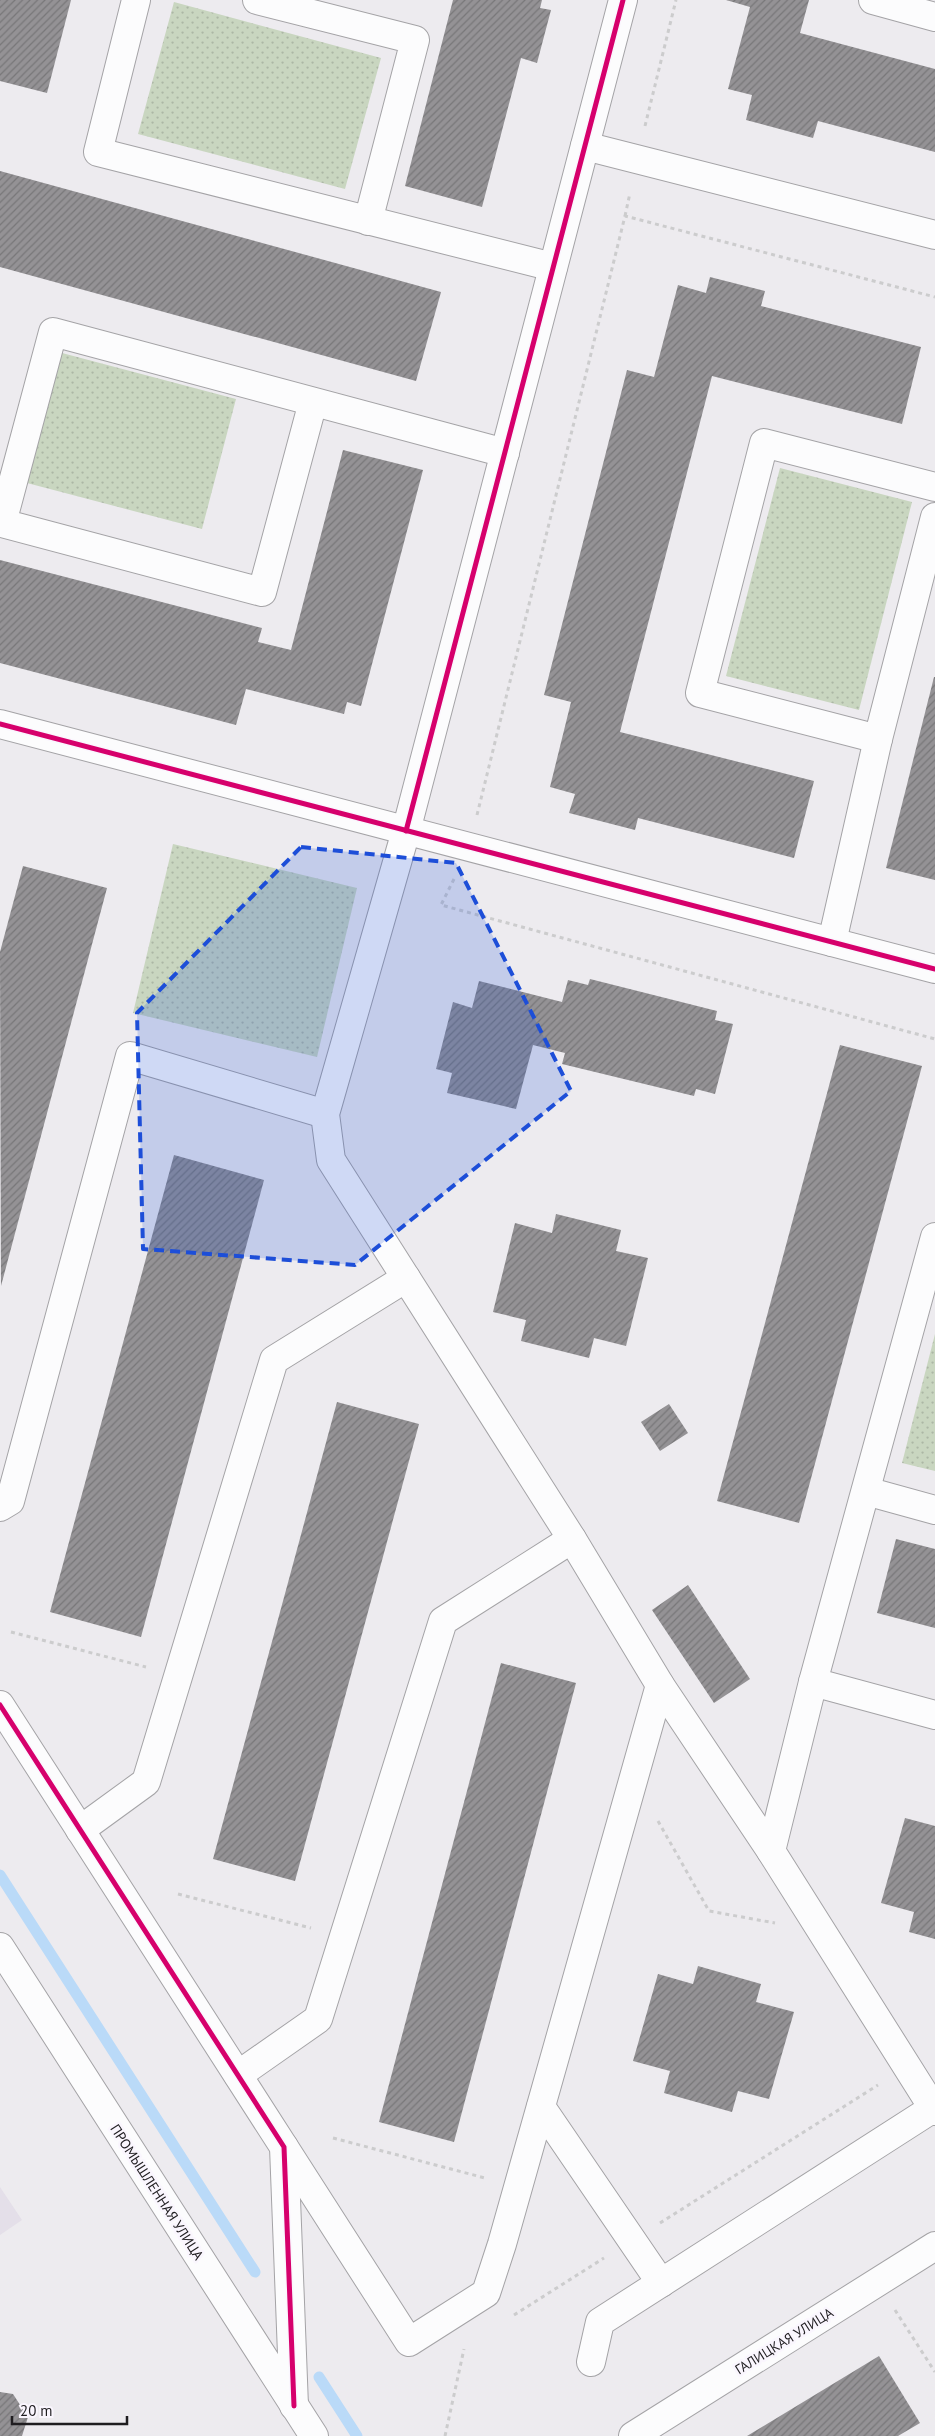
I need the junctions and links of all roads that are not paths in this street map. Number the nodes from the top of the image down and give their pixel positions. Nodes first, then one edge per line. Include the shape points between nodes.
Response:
1 (136, 0) edge
2 (257, 0) edge
3 (623, 0) edge
4 (873, 0) edge
5 (935, 17) edge
6 (585, 146) junction
7 (368, 221) junction
8 (935, 235) edge
9 (553, 267) junction
10 (313, 402) junction
11 (505, 453) junction
12 (935, 487) edge
13 (935, 517) edge
14 (0, 724) edge
15 (878, 739) junction
16 (406, 830) junction
17 (832, 942) junction
18 (935, 969) edge
19 (325, 1114) junction
20 (935, 1237) edge
21 (406, 1278) junction
22 (866, 1490) junction
23 (0, 1507) edge
24 (935, 1510) edge
25 (572, 1539) junction
26 (813, 1682) junction
27 (660, 1685) junction
28 (0, 1705) edge
29 (935, 1715) edge
30 (80, 1830) junction
31 (771, 1851) junction
32 (0, 1947) edge
33 (238, 2075) junction
34 (541, 2107) junction
35 (934, 2109) edge
36 (284, 2147) junction
37 (935, 2246) edge
38 (661, 2283) junction
39 (590, 2362) dead end
40 (294, 2406) junction
41 (314, 2436) edge
42 (633, 2436) edge

1 - 7 street via 98,152
2 - 7 street via 415,40
3 - 6 street
4 - 5 street
6 - 8 street
6 - 9 street
7 - 9 street
9 - 11 street
10 - 10 street via 53,332 2,523 262,592
10 - 11 street
11 - 16 street
12 - 15 street via 764,443 700,693
13 - 15 street
14 - 16 street
15 - 17 street
16 - 17 street
16 - 19 street
17 - 18 street
19 - 21 street via 331,1160
19 - 23 street via 130,1056 10,1501
20 - 22 street
21 - 25 street
21 - 30 street via 274,1360 146,1782
22 - 24 street
22 - 26 street
25 - 27 street
25 - 33 street via 443,1621 318,2019
26 - 29 street
26 - 31 street
27 - 31 street
27 - 34 street
28 - 30 street
30 - 33 street
31 - 35 street
32 - 40 street, ПРОМЫШЛЕННАЯ УЛИЦА
33 - 36 street
34 - 36 street via 486,2293 409,2342
34 - 38 street
35 - 38 street
36 - 40 street
37 - 42 street, ГАЛИЦКАЯ УЛИЦА
38 - 39 street via 600,2322
40 - 41 street, ПРОМЫШЛЕННАЯ УЛИЦА

